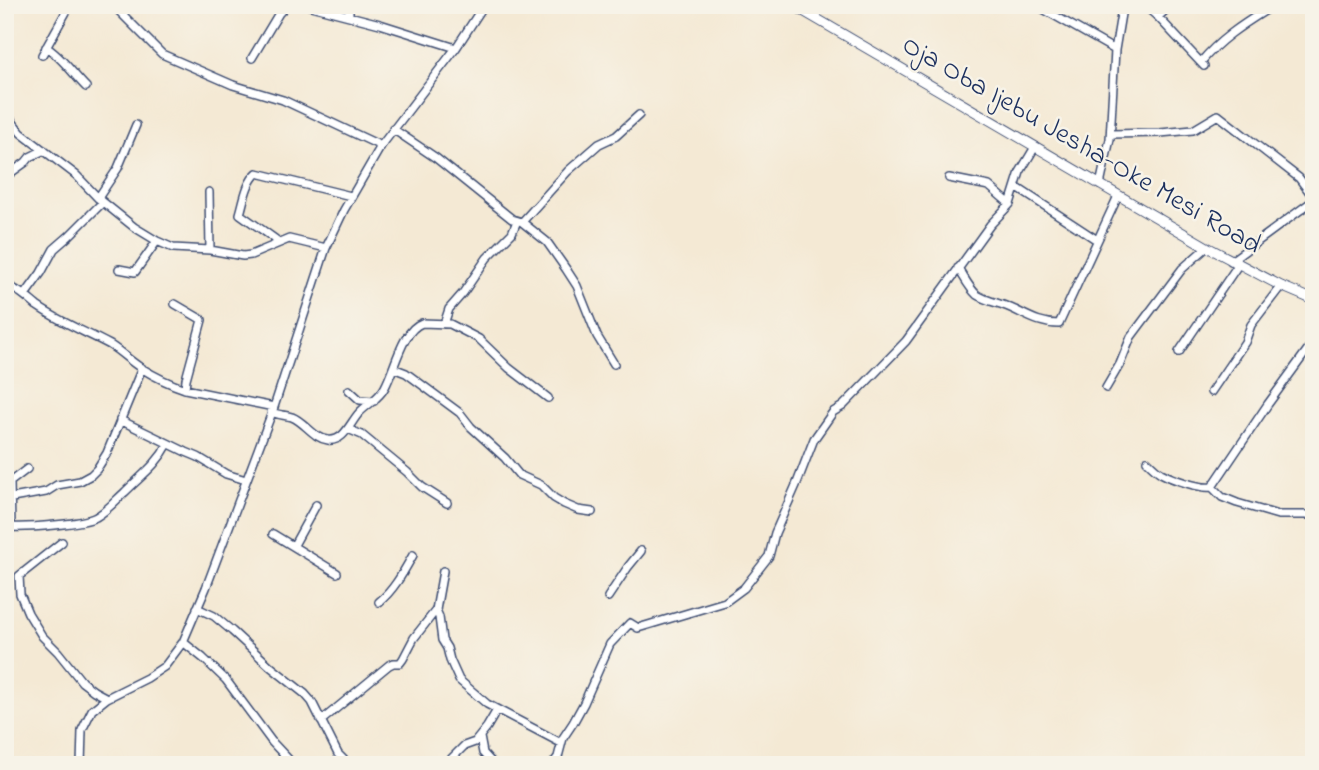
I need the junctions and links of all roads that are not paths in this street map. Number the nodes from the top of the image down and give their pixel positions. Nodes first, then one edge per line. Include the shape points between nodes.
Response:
1 (70, 5) edge
2 (113, 5) edge
3 (287, 5) edge
4 (307, 5) edge
5 (349, 5) edge
6 (484, 5) edge
7 (793, 5) edge
8 (1036, 5) edge
9 (1124, 5) edge
10 (1144, 5) edge
11 (1171, 5) edge
12 (1271, 5) edge
13 (349, 16) junction
14 (1158, 17) junction
15 (46, 47) junction
16 (456, 48) junction
17 (1115, 50) junction
18 (42, 55) dead end
19 (252, 58) dead end
20 (86, 87) dead end
21 (5, 112) edge
22 (639, 115) dead end
23 (136, 125) dead end
24 (393, 129) junction
25 (1111, 134) junction
26 (381, 146) junction
27 (1035, 147) junction
28 (44, 150) junction
29 (5, 177) edge
30 (949, 178) dead end
31 (1100, 185) junction
32 (1016, 187) junction
33 (209, 192) dead end
34 (1118, 195) junction
35 (351, 196) junction
36 (1314, 199) edge
37 (100, 200) junction
38 (1010, 204) junction
39 (519, 222) junction
40 (1097, 240) junction
41 (157, 241) junction
42 (276, 243) junction
43 (1207, 247) junction
44 (327, 248) junction
45 (210, 250) junction
46 (1235, 263) junction
47 (958, 268) junction
48 (119, 270) dead end
49 (5, 286) edge
50 (1281, 286) junction
51 (25, 295) junction
52 (1314, 300) edge
53 (174, 304) dead end
54 (72, 323) dead end
55 (444, 324) junction
56 (1314, 341) edge
57 (1179, 352) dead end
58 (614, 364) dead end
59 (142, 367) junction
60 (393, 368) junction
61 (1105, 388) dead end
62 (185, 389) junction
63 (349, 390) dead end
64 (1211, 392) dead end
65 (548, 398) dead end
66 (360, 400) junction
67 (374, 401) junction
68 (272, 409) junction
69 (358, 414) junction
70 (120, 420) junction
71 (348, 429) junction
72 (169, 444) junction
73 (1147, 461) dead end
74 (27, 469) dead end
75 (246, 480) junction
76 (1212, 487) junction
77 (12, 498) junction
78 (447, 503) dead end
79 (316, 505) dead end
80 (592, 512) dead end
81 (1314, 515) edge
82 (273, 534) dead end
83 (62, 542) dead end
84 (294, 545) junction
85 (641, 551) dead end
86 (412, 555) dead end
87 (443, 571) dead end
88 (337, 572) dead end
89 (608, 597) dead end
90 (379, 602) dead end
91 (197, 608) junction
92 (436, 610) junction
93 (183, 642) junction
94 (107, 698) junction
95 (497, 710) junction
96 (321, 721) junction
97 (480, 737) junction
98 (561, 743) junction
99 (81, 765) edge
100 (290, 765) edge
101 (349, 765) edge
102 (445, 765) edge
103 (494, 765) edge
104 (552, 765) edge

1 - 15 street
2 - 26 street via 162,54 233,85 284,100
3 - 19 street
4 - 13 street
5 - 13 street
6 - 16 street
7 - 27 main road, Oja Oba Ijebu Jesha-Oke Mesi Road
8 - 17 street
9 - 17 street
10 - 14 street
11 - 14 street
12 - 14 street via 1209,52 1202,64
13 - 16 street
15 - 18 street
15 - 20 street
16 - 24 street
17 - 25 street
21 - 28 street
22 - 39 street via 568,171
23 - 37 street
24 - 26 street
24 - 39 street
25 - 31 street
25 - 36 street via 1193,130 1218,115 1299,178
26 - 35 street
27 - 31 main road, Oja Oba Ijebu Jesha-Oke Mesi Road
27 - 32 street
28 - 29 street
28 - 37 street
30 - 38 street via 989,186
31 - 34 main road, Oja Oba Ijebu Jesha-Oke Mesi Road
32 - 38 street
32 - 40 street
33 - 45 street
34 - 40 street
34 - 43 main road, Oja Oba Ijebu Jesha-Oke Mesi Road
35 - 42 street via 257,173 240,214
35 - 44 street
36 - 46 street
37 - 41 street
37 - 51 street via 54,249
38 - 47 street
39 - 55 street via 449,309
39 - 58 street via 547,242 566,269
40 - 47 street via 1061,323 1056,325 1034,321 978,295
41 - 45 street via 173,248
41 - 48 street via 135,272
42 - 44 street via 289,239
42 - 45 street via 243,256
43 - 46 main road, Oja Oba Ijebu Jesha-Oke Mesi Road
43 - 61 street via 1182,269 1130,337
44 - 68 street
46 - 50 main road, Oja Oba Ijebu Jesha-Oke Mesi Road
46 - 57 street
47 - 98 street via 906,341 825,421 769,556 744,588 725,602 656,624 638,628 630,623 610,644
49 - 51 street
50 - 52 main road, Oja Oba Ijebu Jesha-Oke Mesi Road
50 - 64 street via 1251,325 1245,342
51 - 59 street via 36,306
53 - 62 street via 202,320
54 - 59 street via 111,342
55 - 60 street via 414,327
55 - 65 street via 479,339
56 - 76 street
59 - 62 street
59 - 70 street
60 - 67 street
60 - 80 street via 460,413 519,475 541,485 564,504
62 - 68 street
63 - 66 street
66 - 67 street
66 - 69 street
67 - 69 street
68 - 71 street via 325,440 334,440
68 - 75 street
69 - 71 street
70 - 72 street
70 - 77 street via 107,453 91,475 46,492
71 - 78 street via 362,435
72 - 75 street
72 - 77 street via 149,471 95,518 11,527
73 - 76 street via 1175,479 1204,489
74 - 77 street via 10,482
75 - 91 street
76 - 81 street via 1222,497 1278,515
79 - 84 street
82 - 84 street
83 - 94 street via 19,576 20,594 42,636 82,681
84 - 88 street
85 - 89 street
86 - 90 street
87 - 92 street
91 - 93 street
91 - 96 street via 214,616 305,694
92 - 95 street via 458,680
92 - 96 street via 400,663 389,665
93 - 94 street via 165,666
93 - 100 street via 226,680
94 - 99 street via 92,710 82,730
95 - 97 street
95 - 98 street
96 - 101 street
97 - 102 street
97 - 103 street via 483,753
98 - 104 street

